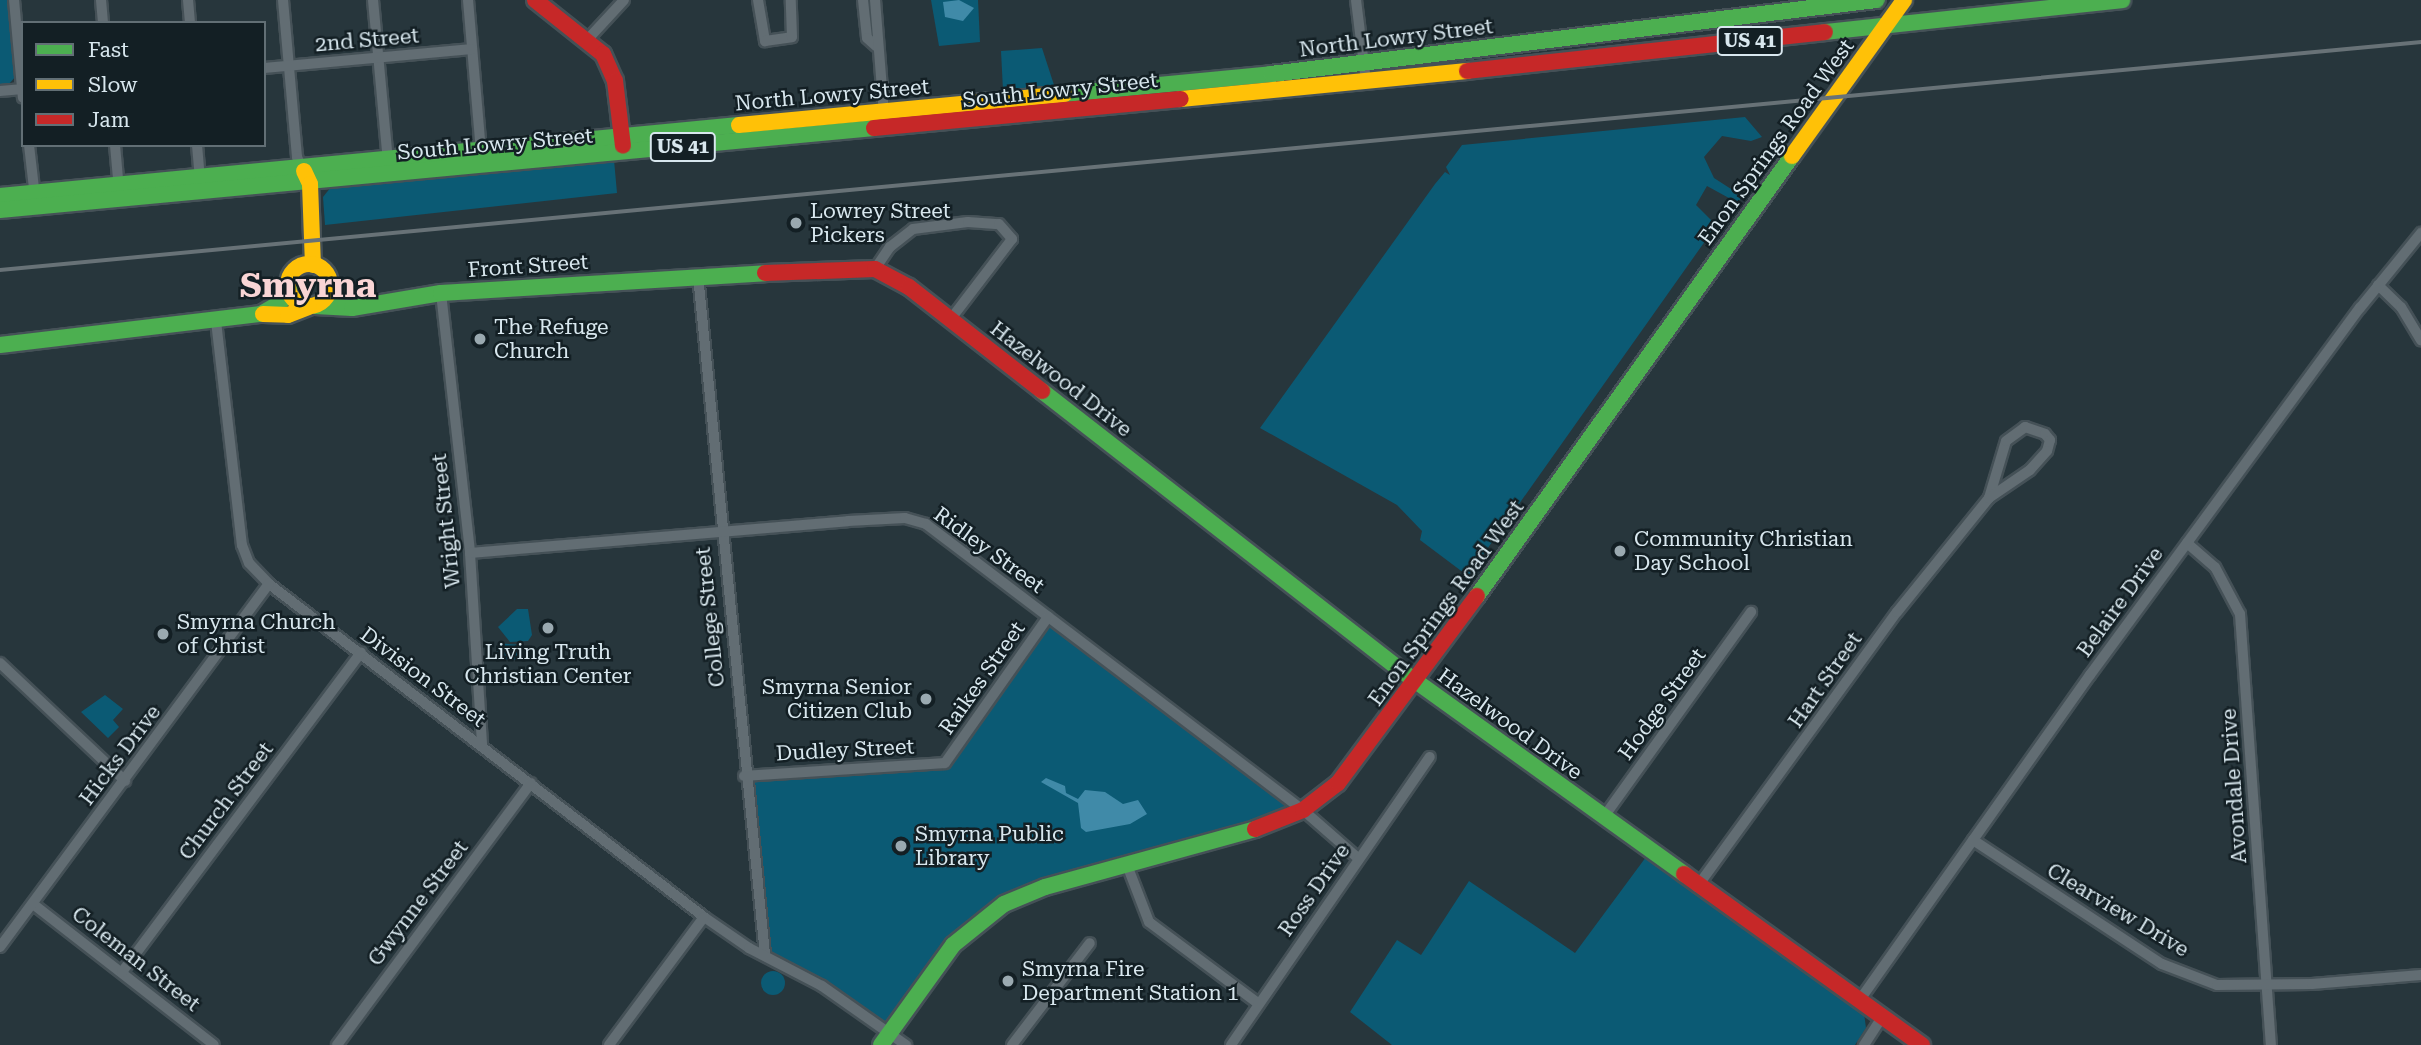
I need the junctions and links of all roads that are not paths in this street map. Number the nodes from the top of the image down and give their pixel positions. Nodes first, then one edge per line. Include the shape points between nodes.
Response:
1 (14, 0) edge
2 (101, 0) edge
3 (188, 0) edge
4 (283, 0) edge
5 (373, 0) edge
6 (468, 0) edge
7 (535, 0) edge
8 (624, 0) edge
9 (758, 0) edge
10 (791, 0) edge
11 (863, 0) edge
12 (875, 0) edge
13 (1356, 0) edge
14 (1876, 0) edge
15 (1904, 0) edge
16 (2122, 0) edge
17 (103, 21) edge
18 (190, 21) edge
19 (1885, 26) junction
20 (588, 39) junction
21 (876, 46) junction
22 (472, 49) junction
23 (380, 59) junction
24 (1364, 63) junction
25 (288, 66) junction
26 (266, 68) edge
27 (21, 80) edge
28 (1366, 82) junction
29 (0, 91) edge
30 (21, 92) edge
31 (884, 111) junction
32 (885, 128) junction
33 (622, 144) junction
34 (29, 147) edge
35 (115, 147) edge
36 (197, 147) edge
37 (482, 157) junction
38 (389, 166) junction
39 (302, 168) junction
40 (310, 184) junction
41 (200, 186) junction
42 (119, 193) junction
43 (0, 196) edge
44 (35, 200) junction
45 (0, 210) edge
46 (2421, 233) edge
47 (313, 265) junction
48 (875, 269) junction
49 (698, 275) junction
50 (329, 279) junction
51 (2378, 285) junction
52 (289, 289) junction
53 (441, 293) junction
54 (362, 303) junction
55 (312, 306) junction
56 (261, 314) junction
57 (950, 320) junction
58 (216, 321) junction
59 (2421, 340) edge
60 (0, 345) edge
61 (1989, 498) junction
62 (721, 531) junction
63 (2187, 543) junction
64 (470, 554) junction
65 (269, 584) junction
66 (1751, 612) dead end
67 (1048, 617) junction
68 (361, 653) junction
69 (0, 663) edge
70 (1416, 682) junction
71 (482, 746) junction
72 (1430, 757) dead end
73 (948, 761) joint
74 (744, 776) junction
75 (125, 780) junction
76 (531, 783) junction
77 (1303, 810) junction
78 (1603, 818) junction
79 (1973, 840) junction
80 (1359, 859) junction
81 (1127, 865) junction
82 (1697, 887) junction
83 (33, 904) junction
84 (704, 917) junction
85 (1090, 943) dead end
86 (0, 947) edge
87 (765, 955) junction
88 (122, 972) junction
89 (2421, 975) edge
90 (2267, 985) junction
91 (1859, 1001) junction
92 (1259, 1004) junction
93 (1882, 1017) junction
94 (886, 1039) edge
95 (214, 1045) edge
96 (337, 1045) edge
97 (609, 1045) edge
98 (906, 1045) edge
99 (1012, 1045) edge
100 (1231, 1045) edge
101 (1864, 1045) edge
102 (1922, 1045) edge
103 (2271, 1045) edge

1 - 27 street
2 - 17 street
3 - 18 street
4 - 25 street
5 - 23 street
6 - 22 street
7 - 20 street
8 - 20 street
9 - 10 street via 765,41 792,37
11 - 21 street via 867,38
12 - 21 street
13 - 24 street
14 - 24 street, North Lowry Street / US 41
15 - 19 street, Enon Springs Road West
16 - 19 street, South Lowry Street / US 41
19 - 28 street, South Lowry Street / US 41
19 - 70 street, Enon Springs Road West
20 - 33 street via 603,54 615,80
21 - 31 street
22 - 23 street, 2nd Street
22 - 37 street
23 - 25 street, 2nd Street
23 - 38 street
24 - 28 street
24 - 31 street, North Lowry Street / US 41
25 - 26 street, 2nd Street
25 - 39 street
28 - 32 street, South Lowry Street / US 41
29 - 30 street
31 - 32 street
31 - 33 street, North Lowry Street / US 41
32 - 33 street, South Lowry Street / US 41
33 - 37 street, South Lowry Street / US 41
34 - 44 street
35 - 42 street
36 - 41 street
37 - 38 street, South Lowry Street / US 41
38 - 39 street, US 41
38 - 40 street, South Lowry Street / US 41
39 - 40 street
39 - 41 street, US 41
40 - 41 street, South Lowry Street / US 41
40 - 47 street
41 - 42 street, South Lowry Street / US 41
42 - 44 street, South Lowry Street / US 41
43 - 44 street, US 41
44 - 45 street, South Lowry Street / US 41
46 - 51 street, Belaire Drive
47 - 50 street
47 - 52 street via 296,269
48 - 49 street, Hazelwood Drive
48 - 57 street, Hazelwood Drive via 909,287
48 - 57 street via 890,247 913,229 946,223 999,224 1012,239
49 - 53 street, Front Street
49 - 62 street, College Street
50 - 54 street via 345,296
50 - 55 street via 328,295
51 - 59 street via 2401,307
51 - 63 street, Belaire Drive
52 - 55 street via 298,303
52 - 56 street via 280,303
53 - 54 street, Front Street
53 - 64 street, Wright Street
54 - 55 street, Front Street via 342,309
55 - 56 street, Front Street via 288,314
56 - 58 street, Front Street
57 - 70 street, Hazelwood Drive
58 - 60 street, Front Street
58 - 65 street, Division Street via 242,545 250,563
61 - 61 street, Hart Street via 2001,453 2012,434 2025,427 2045,434 2050,446 2039,461
61 - 82 street, Hart Street via 1897,612
62 - 64 street, Ridley Street
62 - 67 street, Ridley Street via 905,519 926,524
62 - 74 street, College Street
63 - 79 street, Belaire Drive
63 - 90 street, Avondale Drive via 2216,567 2239,614
64 - 71 street, Wright Street
65 - 68 street, Division Street
65 - 75 street, Hicks Drive
66 - 78 street, Hodge Street
67 - 73 street, Raikes Street
67 - 77 street, Ridley Street
68 - 71 street, Division Street
68 - 88 street, Church Street
69 - 75 street
70 - 77 street, Enon Springs Road West via 1338,783
70 - 78 street, Hazelwood Drive
71 - 76 street, Division Street
72 - 80 street, Ross Drive
73 - 74 street, Dudley Street
74 - 87 street, College Street
75 - 83 street, Hicks Drive
76 - 84 street, Division Street
76 - 96 street, Gwynne Street
77 - 80 street, Ridley Street
77 - 81 street, Enon Springs Road West via 1273,824
78 - 82 street, Hazelwood Drive
79 - 90 street, Clearview Drive via 2162,964 2217,985
79 - 91 street, Belaire Drive
80 - 92 street, Ross Drive
81 - 92 street via 1149,922
81 - 94 street, Enon Springs Road West via 1032,891 990,913 953,945
82 - 91 street, Hazelwood Drive
83 - 86 street, Hicks Drive
83 - 88 street, Coleman Street
84 - 87 street
84 - 97 street
85 - 99 street
87 - 94 street
88 - 95 street, Coleman Street
89 - 90 street, Clearview Drive
90 - 103 street, Avondale Drive
91 - 93 street, Hazelwood Drive
92 - 100 street, Ross Drive
93 - 101 street
93 - 102 street, Hazelwood Drive
94 - 98 street

